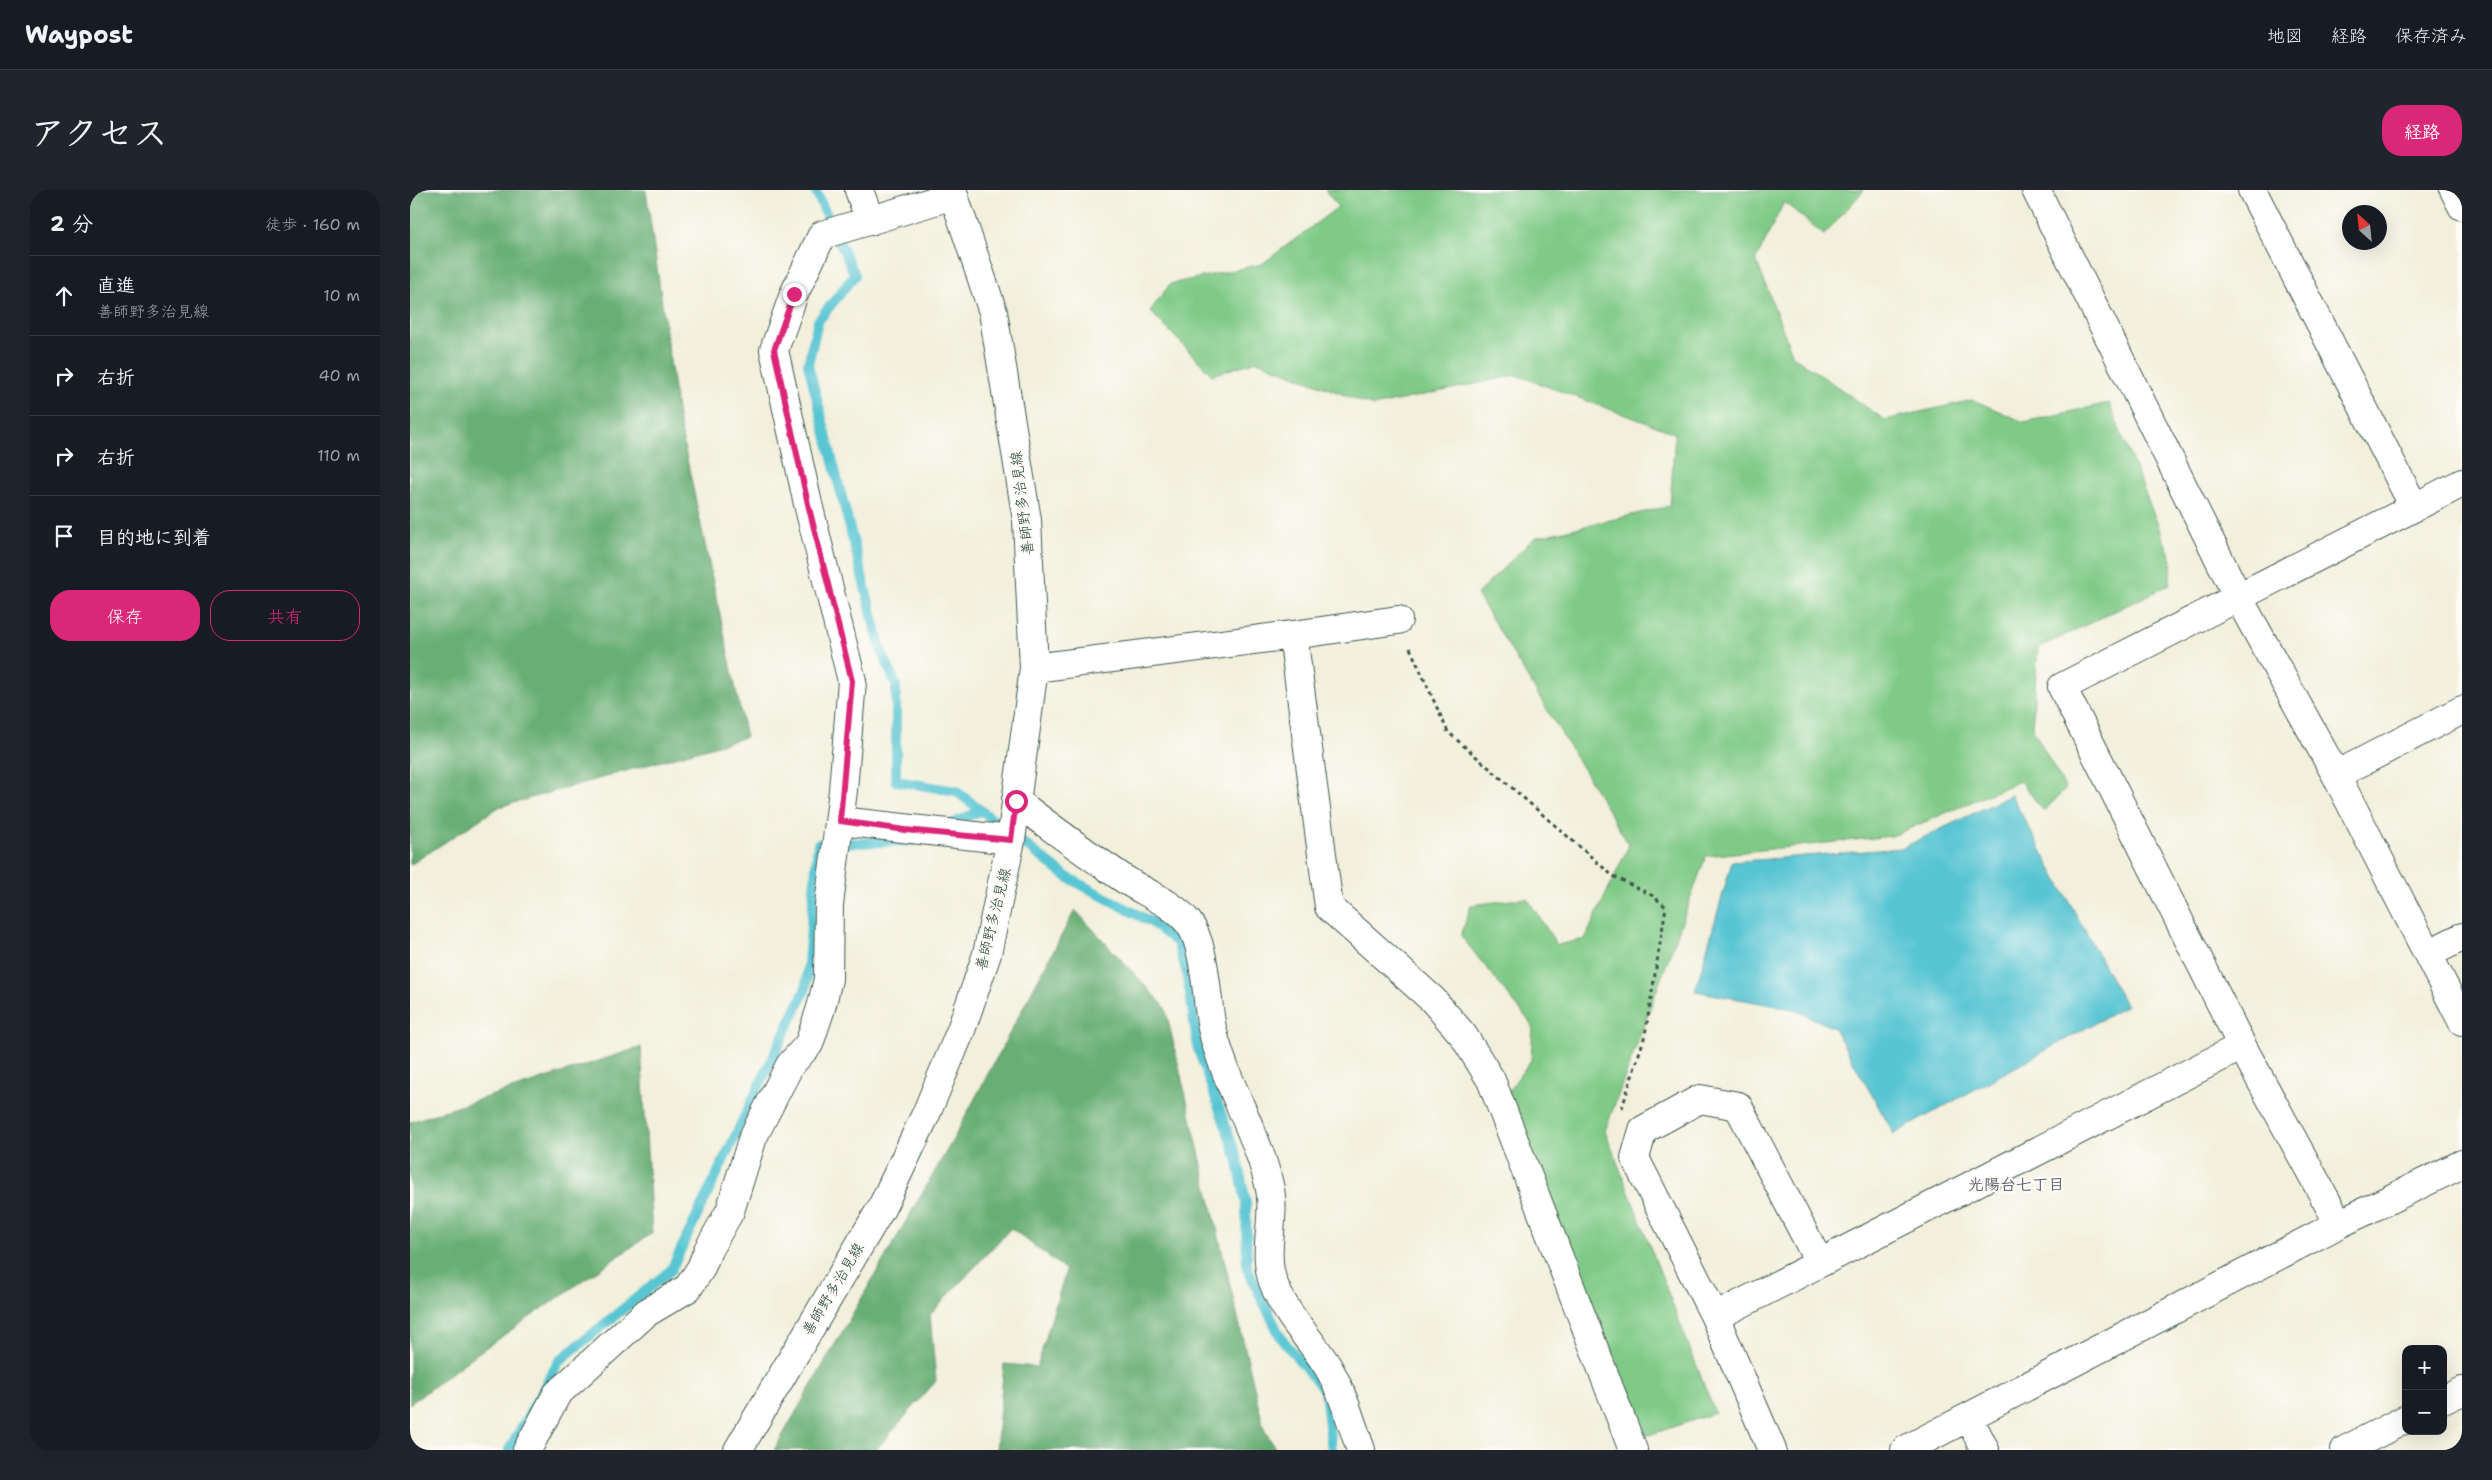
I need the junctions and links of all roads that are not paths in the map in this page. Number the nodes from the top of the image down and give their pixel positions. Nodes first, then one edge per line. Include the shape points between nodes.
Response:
1 (859, 190) edge
2 (2036, 190) edge
3 (2252, 190) edge
4 (2454, 190) edge
5 (953, 192) edge
6 (2462, 206) edge
7 (863, 223) junction
8 (2462, 483) edge
9 (2414, 507) junction
10 (2238, 597) junction
11 (1398, 620) road end
12 (1293, 635) junction
13 (1034, 668) junction
14 (2462, 710) edge
15 (2336, 774) junction
16 (840, 821) junction
17 (1014, 822) junction
18 (2462, 937) edge
19 (2428, 954) junction
20 (2462, 1021) edge
21 (2242, 1046) junction
22 (2462, 1164) edge
23 (2339, 1224) junction
24 (1819, 1262) junction
25 (1715, 1317) junction
26 (2462, 1390) edge
27 (2447, 1398) edge
28 (1969, 1418) junction
29 (2402, 1421) edge
30 (527, 1450) edge
31 (738, 1450) edge
32 (1362, 1450) edge
33 (1633, 1450) edge
34 (1772, 1450) edge
35 (1905, 1450) edge
36 (1985, 1450) edge
37 (2345, 1450) edge

1 - 7 street
2 - 10 street
3 - 9 street
4 - 6 street
5 - 7 street
5 - 13 street, 善師野多治見線 via 993,312 1008,397 1027,520
7 - 16 street via 822,235 794,294 774,350 852,681
8 - 9 street
9 - 10 street
10 - 15 street
10 - 21 street via 2062,688
11 - 12 street
12 - 13 street
12 - 33 street via 1329,908 1433,1000 1463,1035 1491,1080
13 - 17 street, 善師野多治見線
14 - 15 street
15 - 19 street
16 - 17 street via 973,837
16 - 30 street via 829,905 828,979 822,1008 808,1044 790,1065 753,1137 730,1211 688,1288 646,1313 557,1394
17 - 31 street, 善師野多治見線 via 987,954 926,1114 882,1207
17 - 32 street via 1076,847 1174,908 1189,923 1198,941 1222,1067 1264,1168 1270,1191 1267,1255 1273,1282 1297,1328 1326,1365 1340,1390
18 - 19 street
19 - 20 street
21 - 23 street
21 - 24 street
22 - 23 street
23 - 28 street
24 - 25 street
24 - 25 street via 1738,1106 1700,1099 1643,1130 1635,1158
25 - 34 street
26 - 27 street
28 - 35 street
28 - 36 street
29 - 37 street

